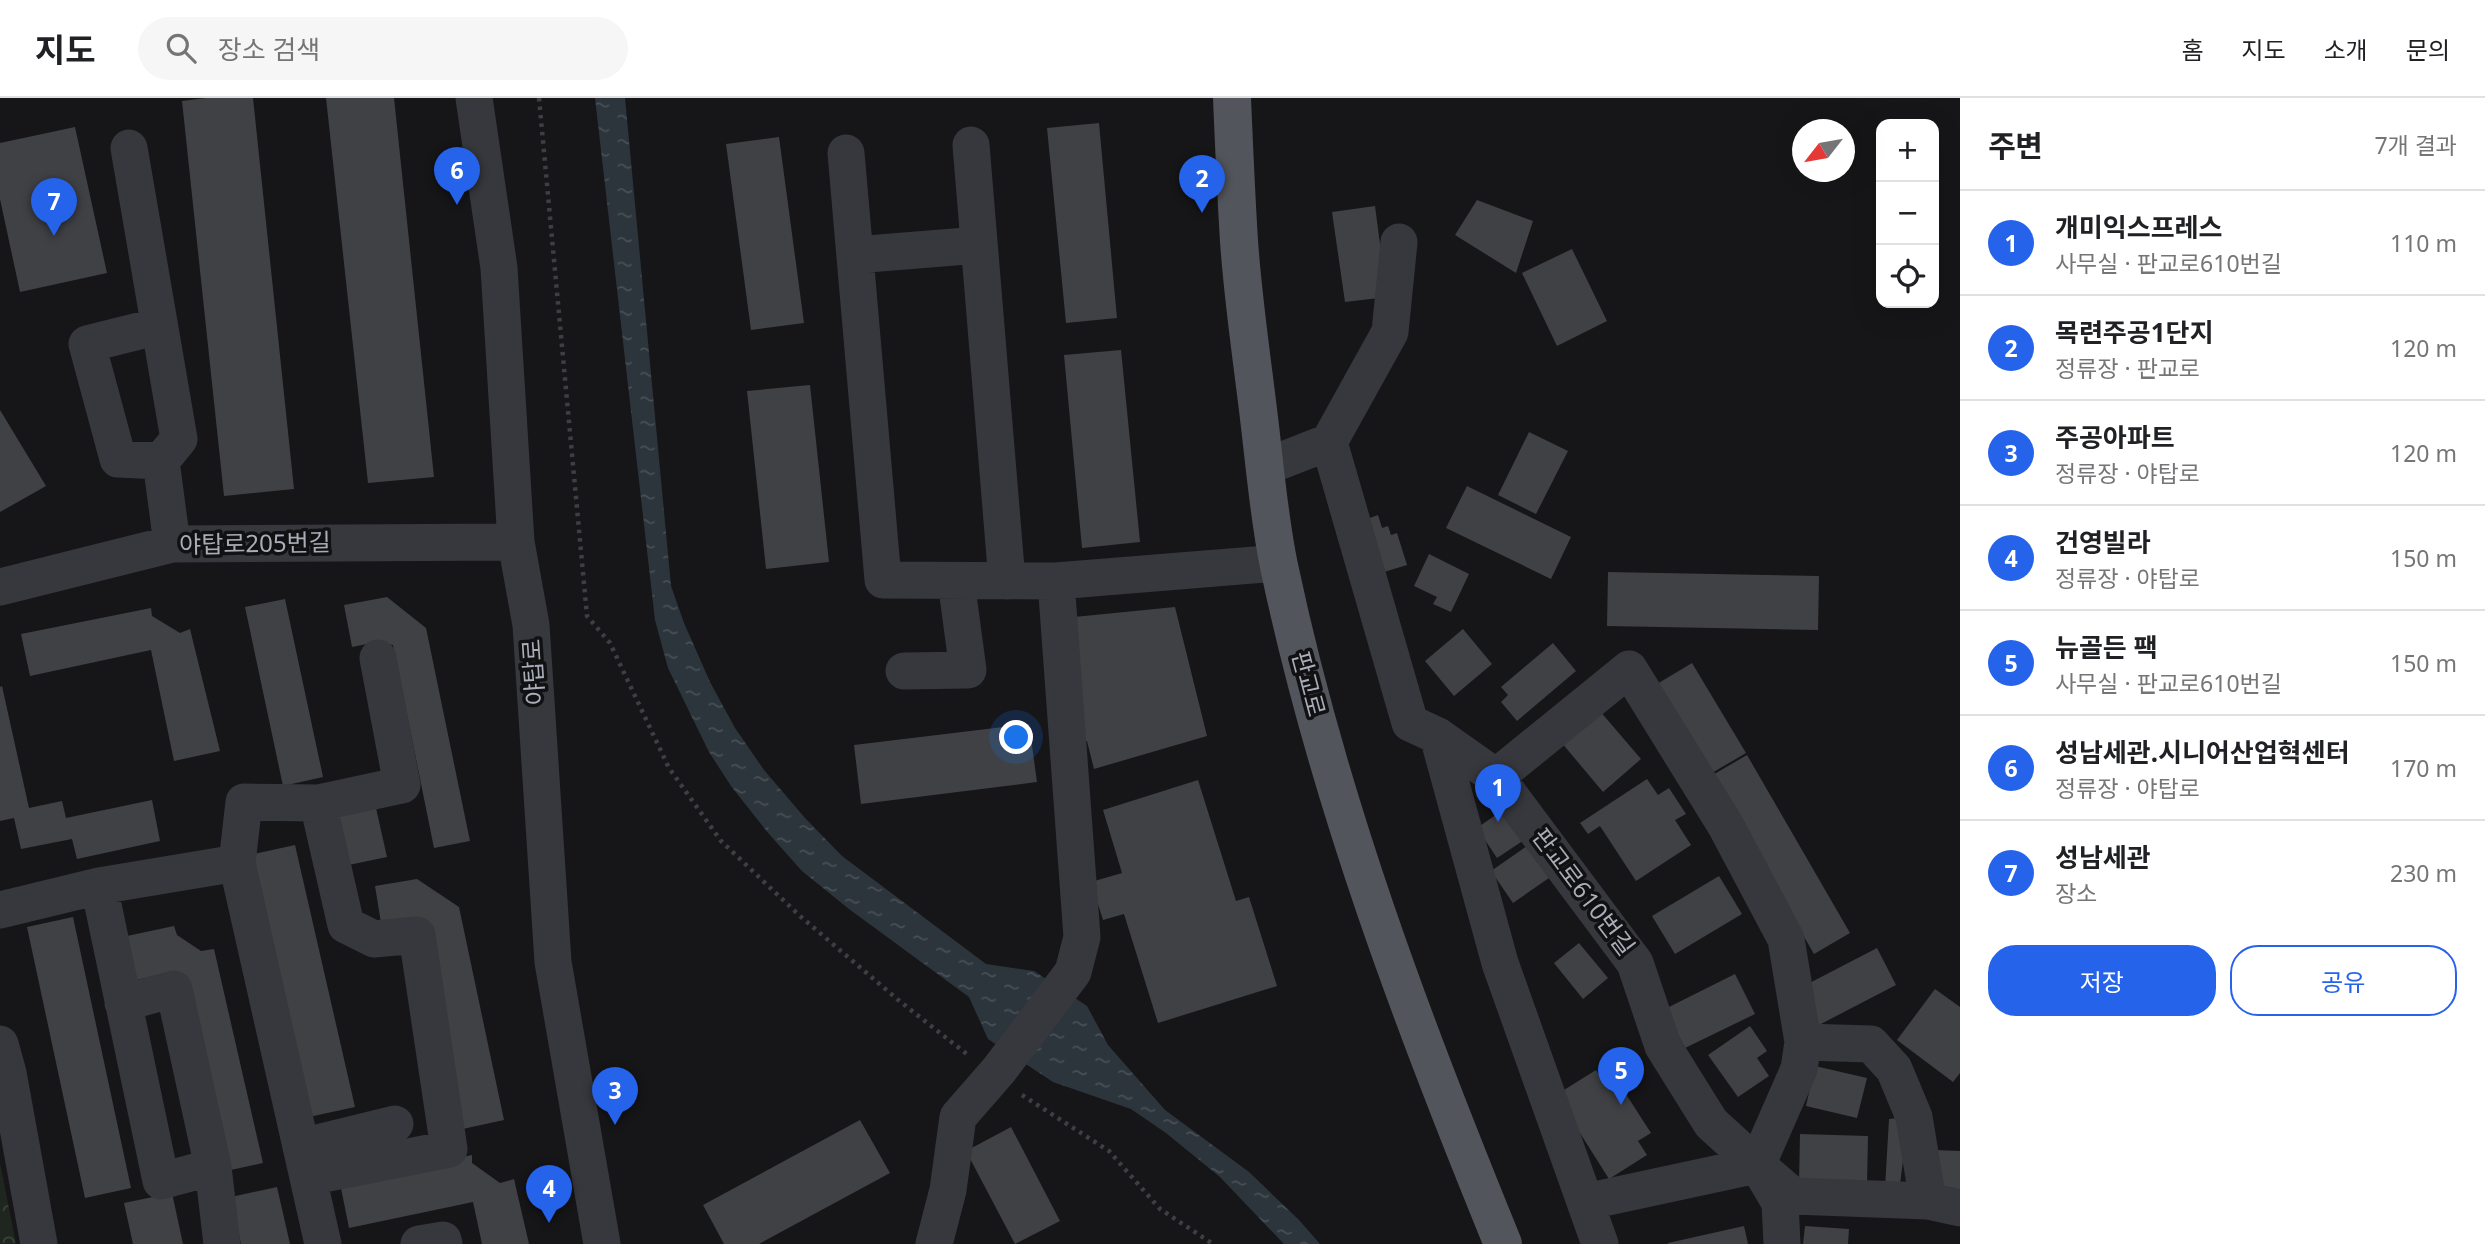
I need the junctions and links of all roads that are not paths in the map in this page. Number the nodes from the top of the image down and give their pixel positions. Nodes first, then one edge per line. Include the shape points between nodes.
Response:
1 (474, 98) edge
2 (1232, 98) edge
3 (971, 145) dead end
4 (129, 148) dead end
5 (846, 153) dead end
6 (1399, 243) dead end
7 (979, 244) junction
8 (855, 255) junction
9 (159, 326) junction
10 (1329, 442) junction
11 (161, 461) junction
12 (1265, 467) junction
13 (516, 542) junction
14 (173, 544) junction
15 (1278, 563) junction
16 (956, 581) junction
17 (1007, 581) junction
18 (1056, 582) junction
19 (0, 587) edge
20 (378, 657) dead end
21 (904, 671) dead end
22 (1437, 736) junction
23 (1496, 777) junction
24 (318, 803) junction
25 (237, 863) junction
26 (99, 886) junction
27 (0, 910) edge
28 (123, 1003) junction
29 (1803, 1042) junction
30 (0, 1044) edge
31 (395, 1124) dead end
32 (304, 1162) junction
33 (1757, 1165) junction
34 (213, 1167) junction
35 (1585, 1202) junction
36 (1944, 1205) edge
37 (38, 1244) edge
38 (222, 1244) edge
39 (323, 1244) edge
40 (419, 1244) edge
41 (444, 1244) edge
42 (602, 1244) edge
43 (934, 1244) edge
44 (1503, 1244) edge
45 (1600, 1244) edge
46 (1782, 1244) edge

1 - 13 street, 야탑로 via 499,268
2 - 12 main road, 판교로 via 1239,243
3 - 7 street
4 - 9 street
5 - 8 street
6 - 10 street via 1390,332
7 - 8 street
7 - 17 street
8 - 16 street via 883,580
9 - 11 street via 180,439
9 - 11 street via 87,344 118,459
10 - 12 street
10 - 22 street, 판교로610번길 via 1410,723
11 - 14 street
12 - 15 main road, 판교로
13 - 14 street, 야탑로205번길
13 - 42 street, 야탑로 via 531,625 553,962
14 - 19 street, 야탑로205번길
15 - 18 street
15 - 44 main road, 판교로 via 1339,794 1383,932
16 - 17 street
16 - 21 street via 968,670
17 - 18 street
18 - 43 street via 1082,937 1073,972 958,1117 948,1189
20 - 24 street via 402,785
22 - 23 street, 판교로610번길
22 - 35 street via 1500,963
23 - 29 street via 1629,669 1726,826 1786,939
23 - 33 street, 판교로610번길 via 1635,963 1663,1046 1711,1123
24 - 25 street via 244,802
24 - 32 street via 345,925 374,939 418,935 449,1149
25 - 26 street
25 - 32 street
26 - 27 street
26 - 28 street
28 - 34 street via 174,989
28 - 34 street via 161,1181
29 - 33 street via 1799,1069
29 - 36 street via 1871,1044 1894,1069
30 - 37 street
31 - 32 street
32 - 39 street
33 - 35 street
33 - 36 street, 판교로610번길 via 1793,1196
33 - 46 street, 판교로610번길 via 1780,1203
34 - 38 street
35 - 45 street
40 - 41 street via 443,1240

